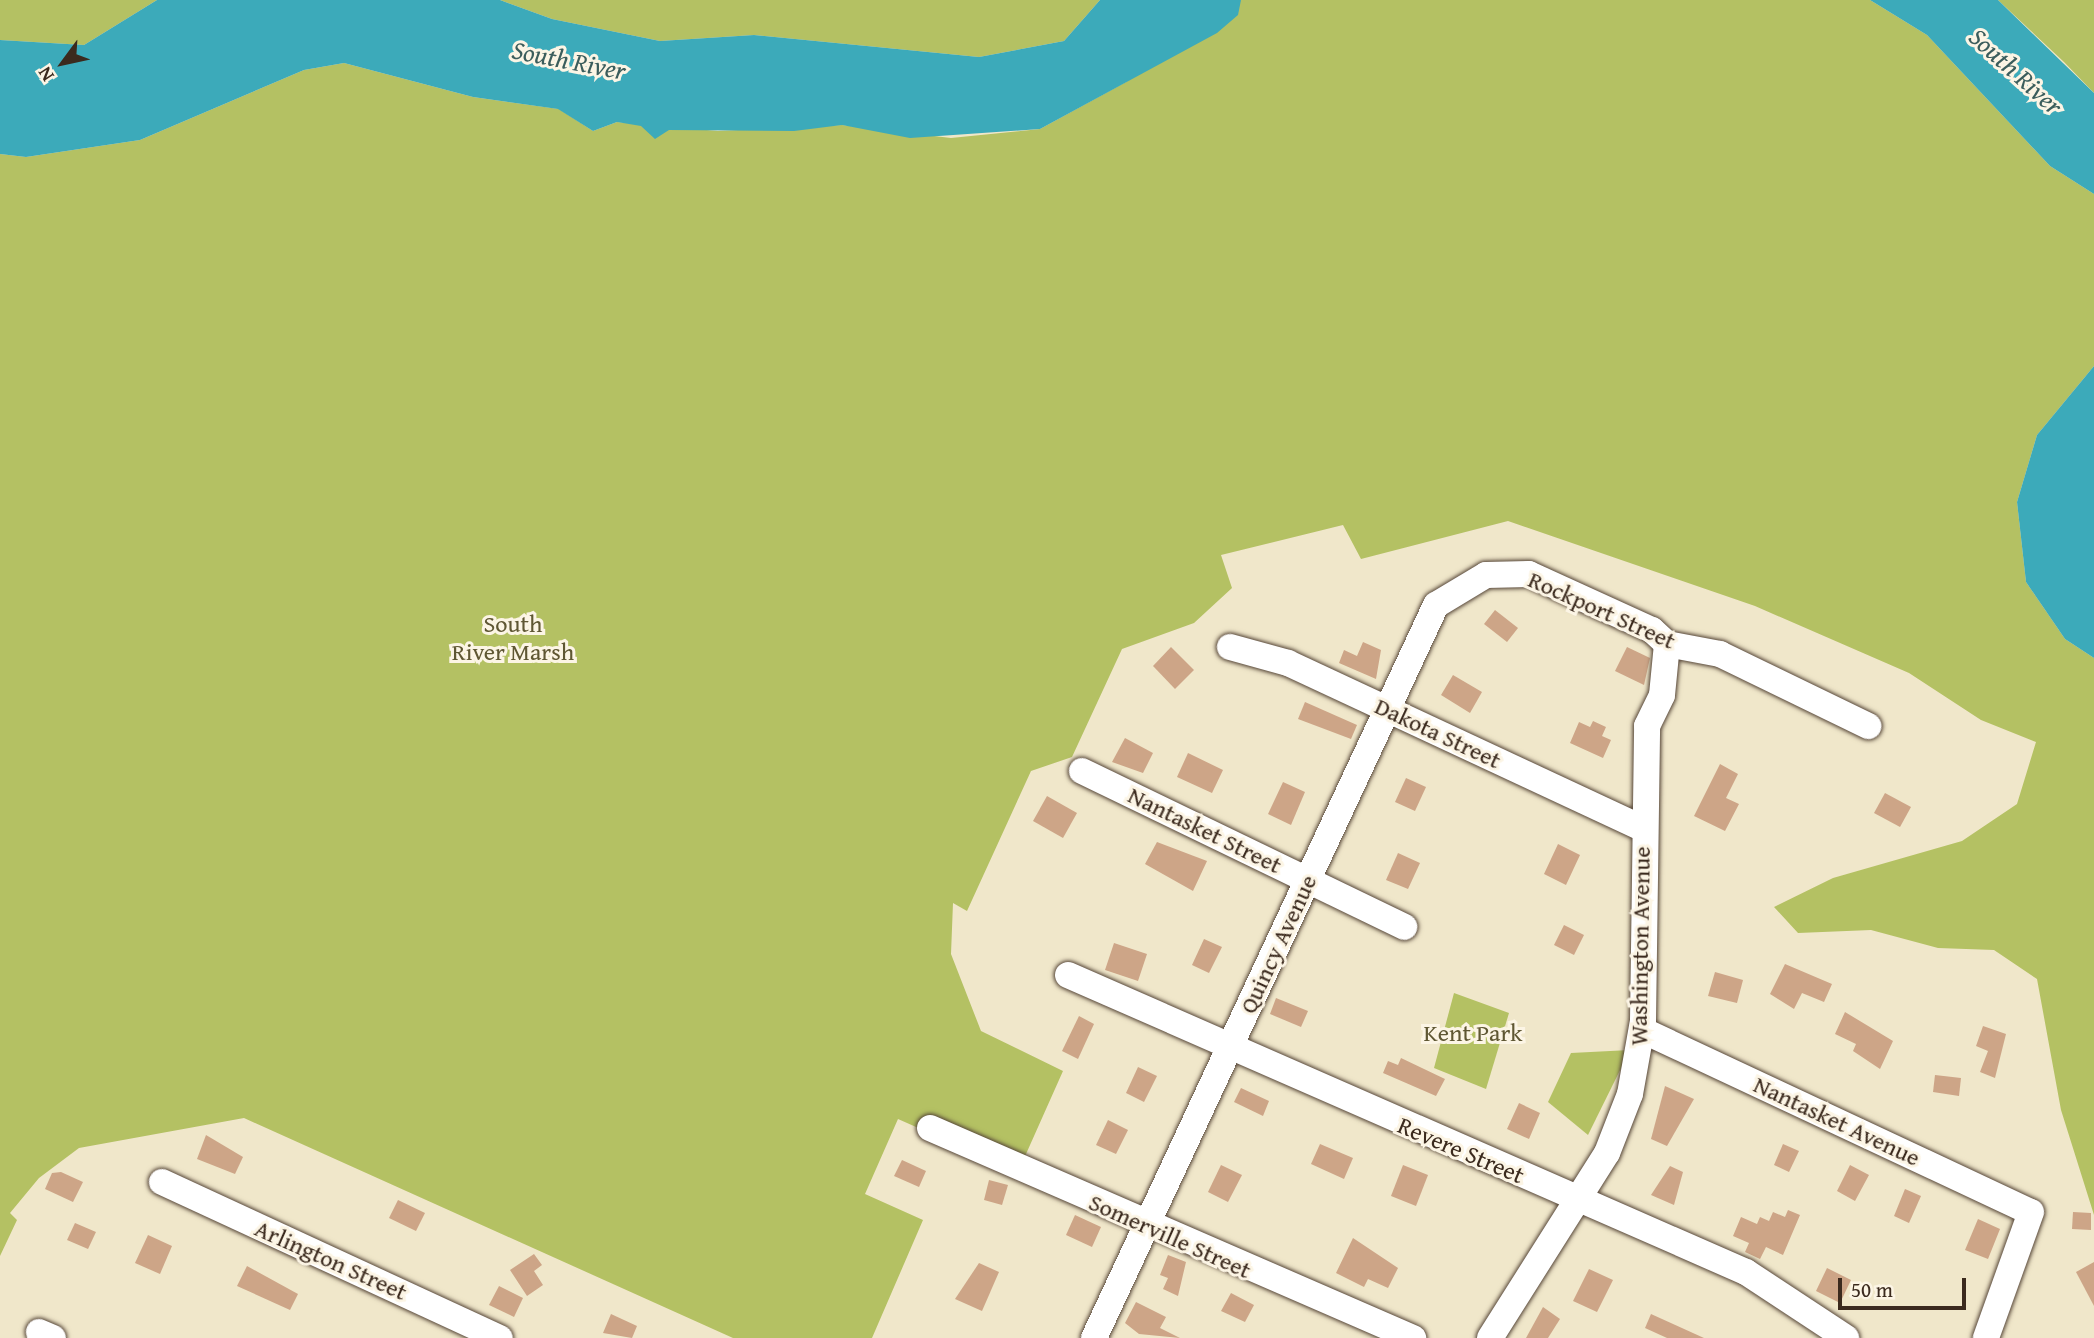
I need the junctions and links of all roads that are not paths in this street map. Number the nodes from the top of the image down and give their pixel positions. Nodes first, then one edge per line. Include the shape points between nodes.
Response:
1 (1488, 575) joint
2 (1667, 644) junction
3 (1230, 647) dead end
4 (1387, 709) junction
5 (1868, 726) dead end
6 (1082, 771) dead end
7 (1642, 828) junction
8 (1307, 880) junction
9 (1404, 928) dead end
10 (1068, 975) dead end
11 (1642, 1031) junction
12 (1231, 1045) junction
13 (930, 1128) dead end
14 (162, 1182) dead end
15 (1577, 1200) junction
16 (1144, 1226) junction
17 (500, 1338) edge
18 (1094, 1338) edge
19 (1413, 1338) edge
20 (1490, 1338) edge
21 (1846, 1338) edge
22 (1986, 1338) edge

1 - 2 street, Rockport Street via 1546,579 1652,630
1 - 4 street, Quincy Avenue via 1436,605
2 - 5 street, Rockport Street via 1720,654
2 - 7 street, Washington Avenue via 1662,695 1647,726
3 - 4 street, Dakota Street via 1288,663
4 - 7 street, Dakota Street
4 - 8 street, Quincy Avenue
6 - 8 street, Nantasket Street
7 - 11 street, Washington Avenue
8 - 9 street, Nantasket Street
8 - 12 street, Quincy Avenue
10 - 12 street, Revere Street
11 - 15 street, Washington Avenue via 1618,1128
11 - 22 street, Nantasket Avenue via 2031,1212
12 - 15 street, Revere Street
12 - 16 street, Quincy Avenue
13 - 16 street, Somerville Street
14 - 17 street, Arlington Street
15 - 20 street, Washington Avenue
15 - 21 street, Revere Street via 1746,1272
16 - 18 street, Quincy Avenue
16 - 19 street, Somerville Street

